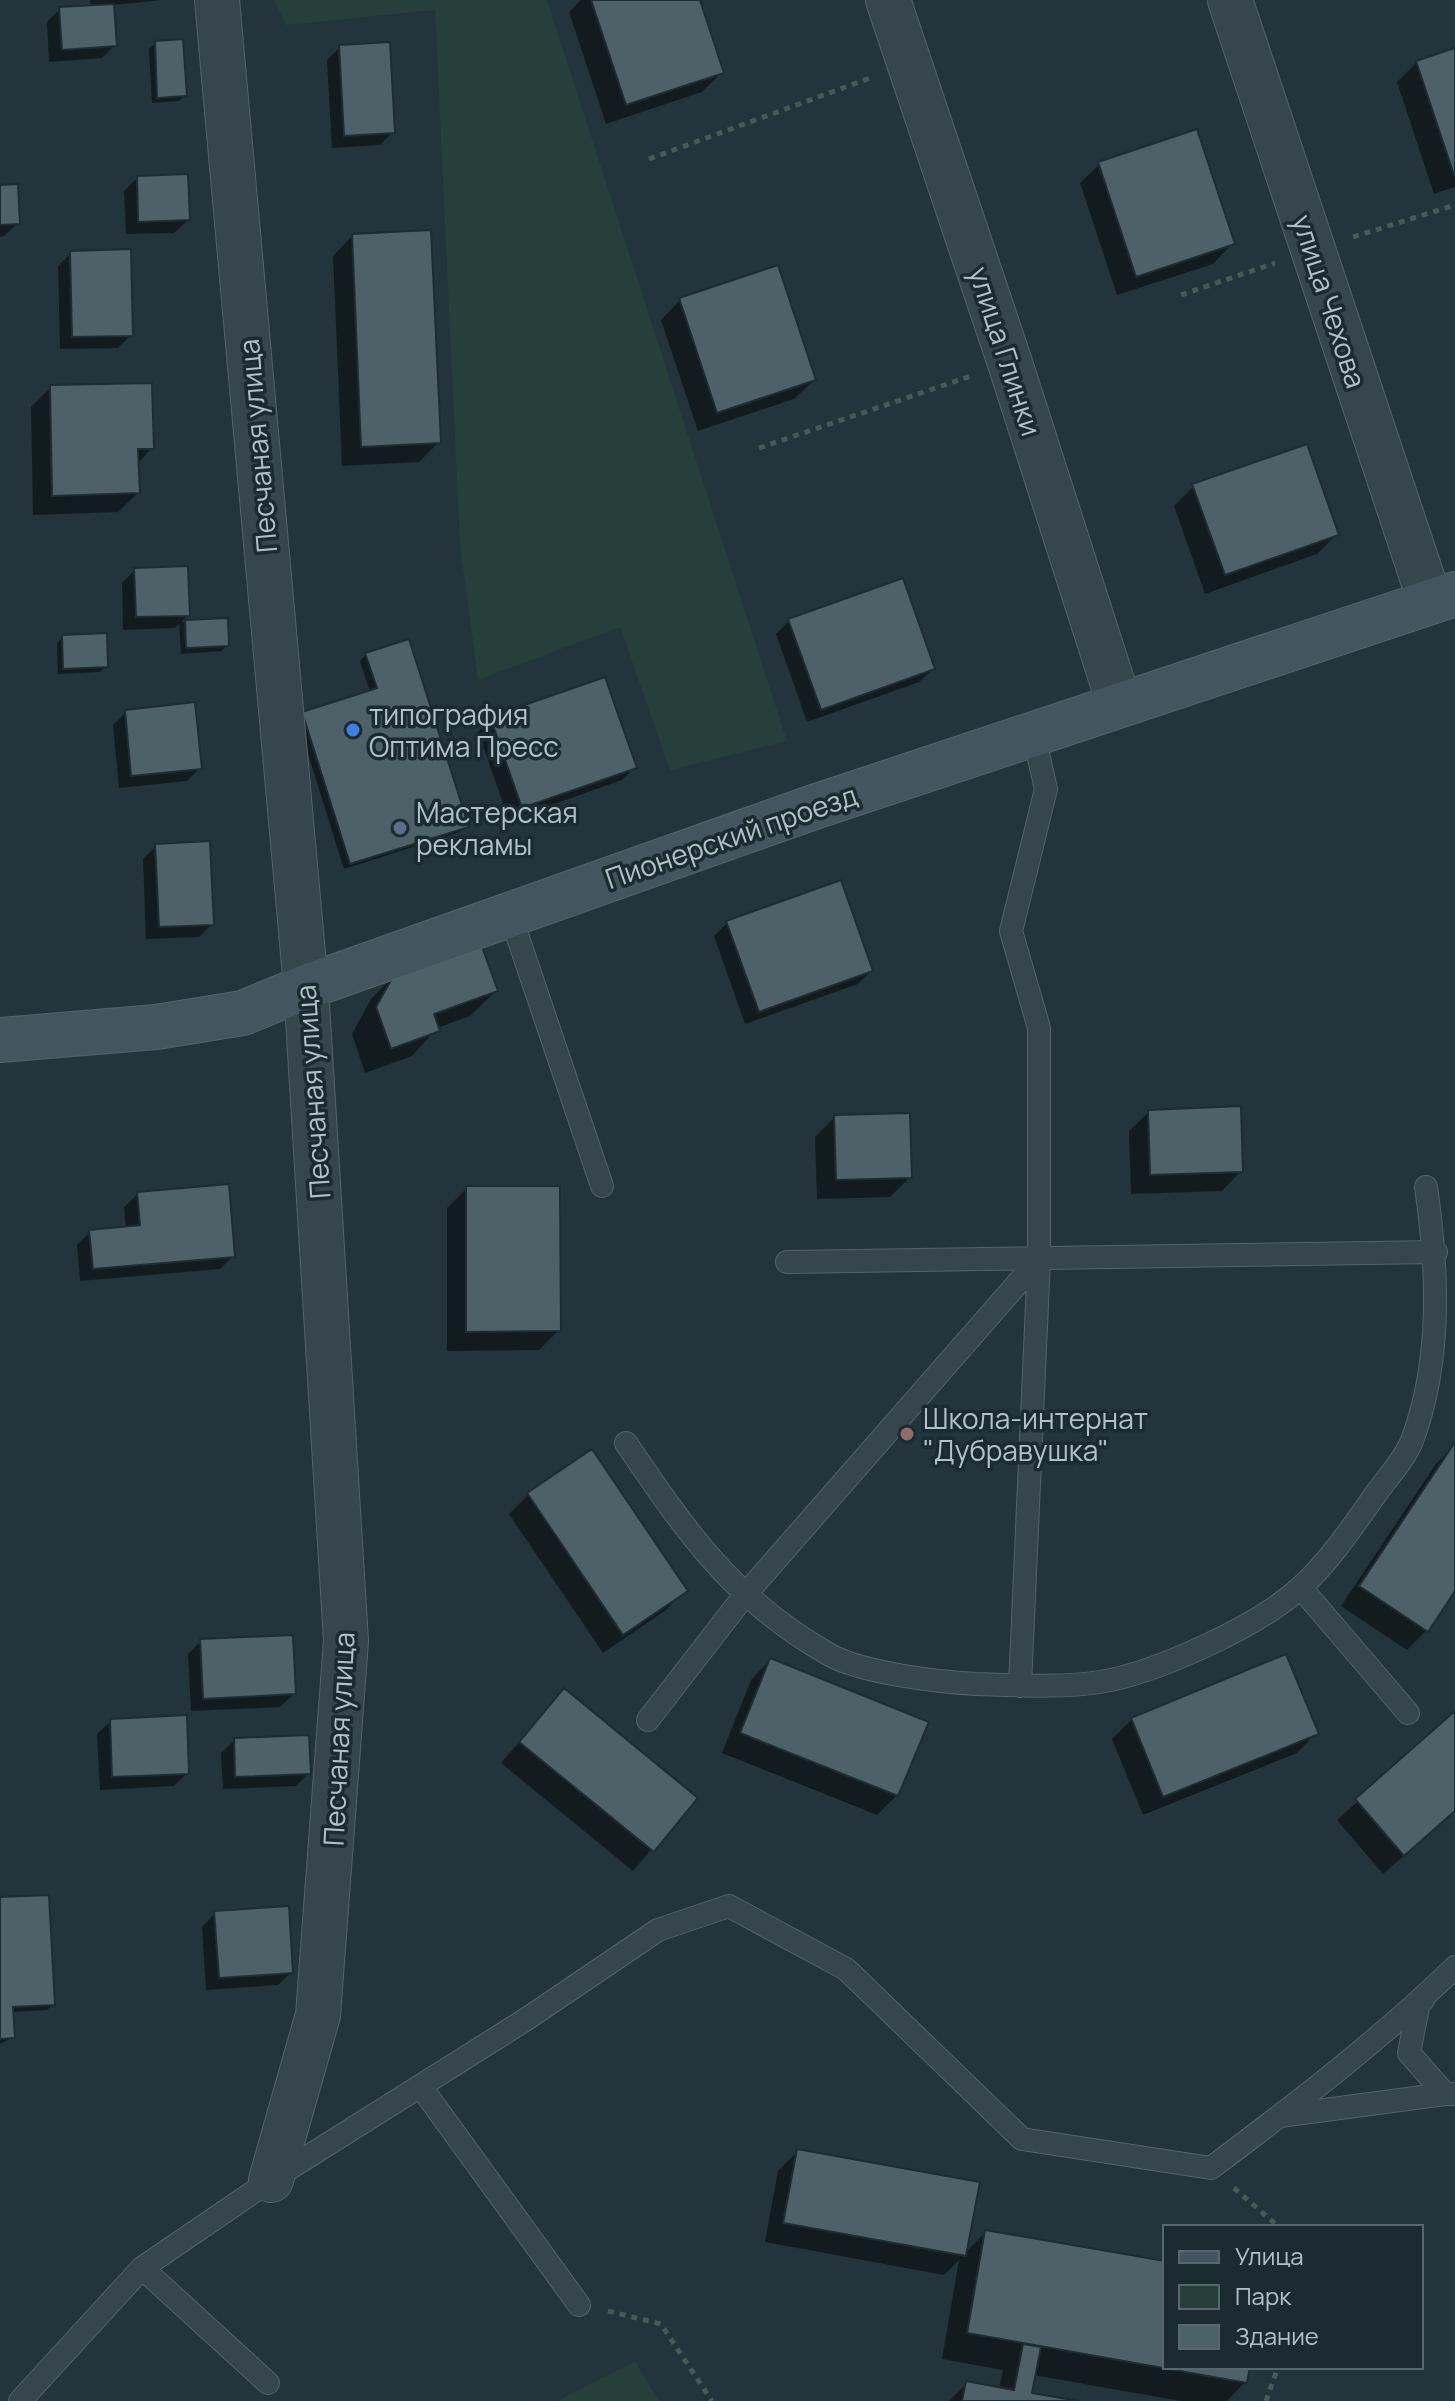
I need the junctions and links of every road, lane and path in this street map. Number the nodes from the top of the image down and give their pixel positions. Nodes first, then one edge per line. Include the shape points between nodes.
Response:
1 (217, 0) edge
2 (888, 0) edge
3 (1230, 0) edge
4 (910, 63) junction
5 (649, 159) dead end
6 (1010, 363) junction
7 (759, 448) dead end
8 (1442, 598) edge
9 (1119, 703) junction
10 (1033, 732) junction
11 (510, 914) junction
12 (306, 987) junction
13 (0, 1040) edge
14 (602, 1186) dead end
15 (1426, 1187) dead end
16 (1436, 1252) junction
17 (1039, 1259) junction
18 (787, 1262) dead end
19 (626, 1443) dead end
20 (1301, 1588) junction
21 (744, 1596) junction
22 (1020, 1686) junction
23 (1408, 1713) dead end
24 (648, 1720) dead end
25 (1455, 1967) edge
26 (1455, 1981) edge
27 (1419, 2002) junction
28 (421, 2087) junction
29 (1450, 2094) edge
30 (1280, 2116) junction
31 (1211, 2168) junction
32 (271, 2180) junction
33 (1277, 2225) edge
34 (142, 2268) junction
35 (579, 2305) joint
36 (1277, 2369) edge
37 (268, 2383) dead end
38 (20, 2401) edge
39 (712, 2401) edge
40 (1266, 2401) edge

1 - 12 street, Песчаная улица
2 - 4 street, улица Глинки
3 - 8 street, улица Чехова
4 - 5 path
4 - 6 street, улица Глинки
6 - 7 path
6 - 9 street, улица Глинки
8 - 9 street, Пионерский проезд
9 - 10 street, Пионерский проезд
10 - 11 street, Пионерский проезд
10 - 17 lane via 1046,789 1011,931 1039,1028
11 - 12 street, Пионерский проезд
11 - 14 lane
12 - 13 street, Пионерский проезд via 243,1013 156,1027
12 - 32 street, Песчаная улица via 346,1641 318,2015
15 - 16 lane
16 - 17 lane
16 - 20 lane via 1433,1355 1412,1441
17 - 18 lane
17 - 21 lane
17 - 22 lane
19 - 21 lane via 684,1530
20 - 22 lane via 1247,1625 1176,1657 1101,1682
20 - 23 lane
21 - 22 lane via 833,1656 929,1682
21 - 24 lane
25 - 27 lane
26 - 27 lane
27 - 29 lane via 1409,2053
27 - 30 lane
28 - 31 lane via 658,1930 729,1906 846,1969 1022,2139
28 - 32 lane
28 - 35 lane
29 - 30 lane
30 - 31 lane
31 - 33 path
32 - 34 lane
34 - 37 lane
34 - 38 lane
35 - 39 path via 661,2324
36 - 40 path

